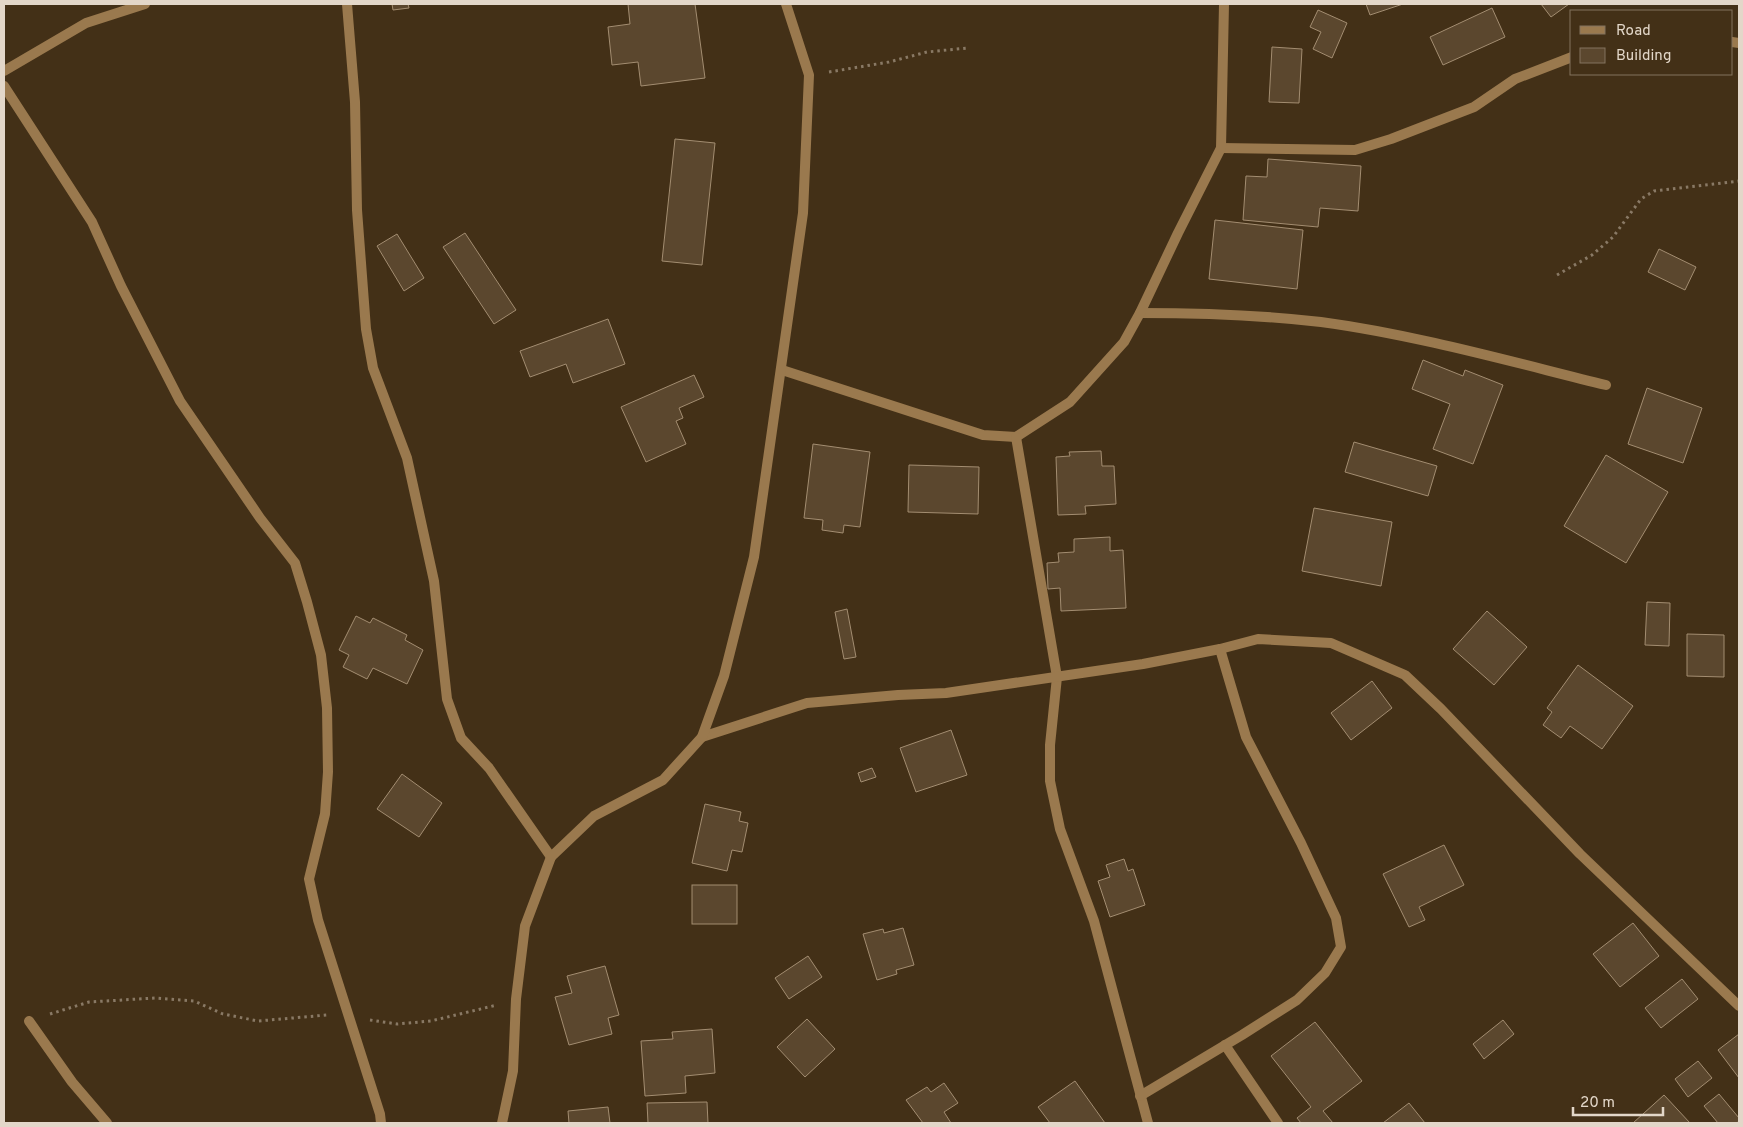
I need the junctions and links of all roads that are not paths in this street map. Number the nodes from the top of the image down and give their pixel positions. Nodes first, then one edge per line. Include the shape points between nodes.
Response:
1 (144, 4) edge
2 (347, 4) edge
3 (786, 4) edge
4 (1224, 4) edge
5 (1570, 58) edge
6 (4, 71) edge
7 (4, 86) edge
8 (1222, 148) junction
9 (1140, 313) junction
10 (782, 370) junction
11 (1606, 385) dead end
12 (1016, 437) junction
13 (1220, 649) junction
14 (1057, 677) junction
15 (702, 737) junction
16 (551, 856) junction
17 (1739, 1006) edge
18 (29, 1021) road end
19 (1225, 1045) junction
20 (1140, 1096) junction
21 (107, 1123) edge
22 (381, 1123) edge
23 (502, 1123) edge
24 (1148, 1123) edge
25 (1278, 1123) edge

1 - 6 street via 86,23
2 - 16 street via 366,329 373,368 409,468 434,581 447,699 461,738 489,768
3 - 10 street via 809,75 804,213
4 - 8 street
5 - 8 street via 1515,79 1474,107 1391,140 1355,150
7 - 22 street via 92,222 180,401 295,563 321,655 327,708 325,814 309,878 318,920
8 - 9 street
9 - 11 street via 1220,313 1322,322 1422,340
9 - 12 street via 1124,342 1070,402
10 - 12 street via 984,435
10 - 15 street via 754,556 724,676
12 - 14 street
13 - 14 street
13 - 17 street via 1258,639 1331,643 1406,674 1580,854
13 - 19 street via 1246,737 1336,918 1341,947 1325,972 1297,1000
14 - 15 street via 946,693 807,703
14 - 20 street via 1050,781 1060,829 1094,921
15 - 16 street via 663,780 594,816
16 - 23 street via 525,926 516,999 513,1071
18 - 21 street via 72,1082
19 - 20 street
19 - 25 street
20 - 24 street

